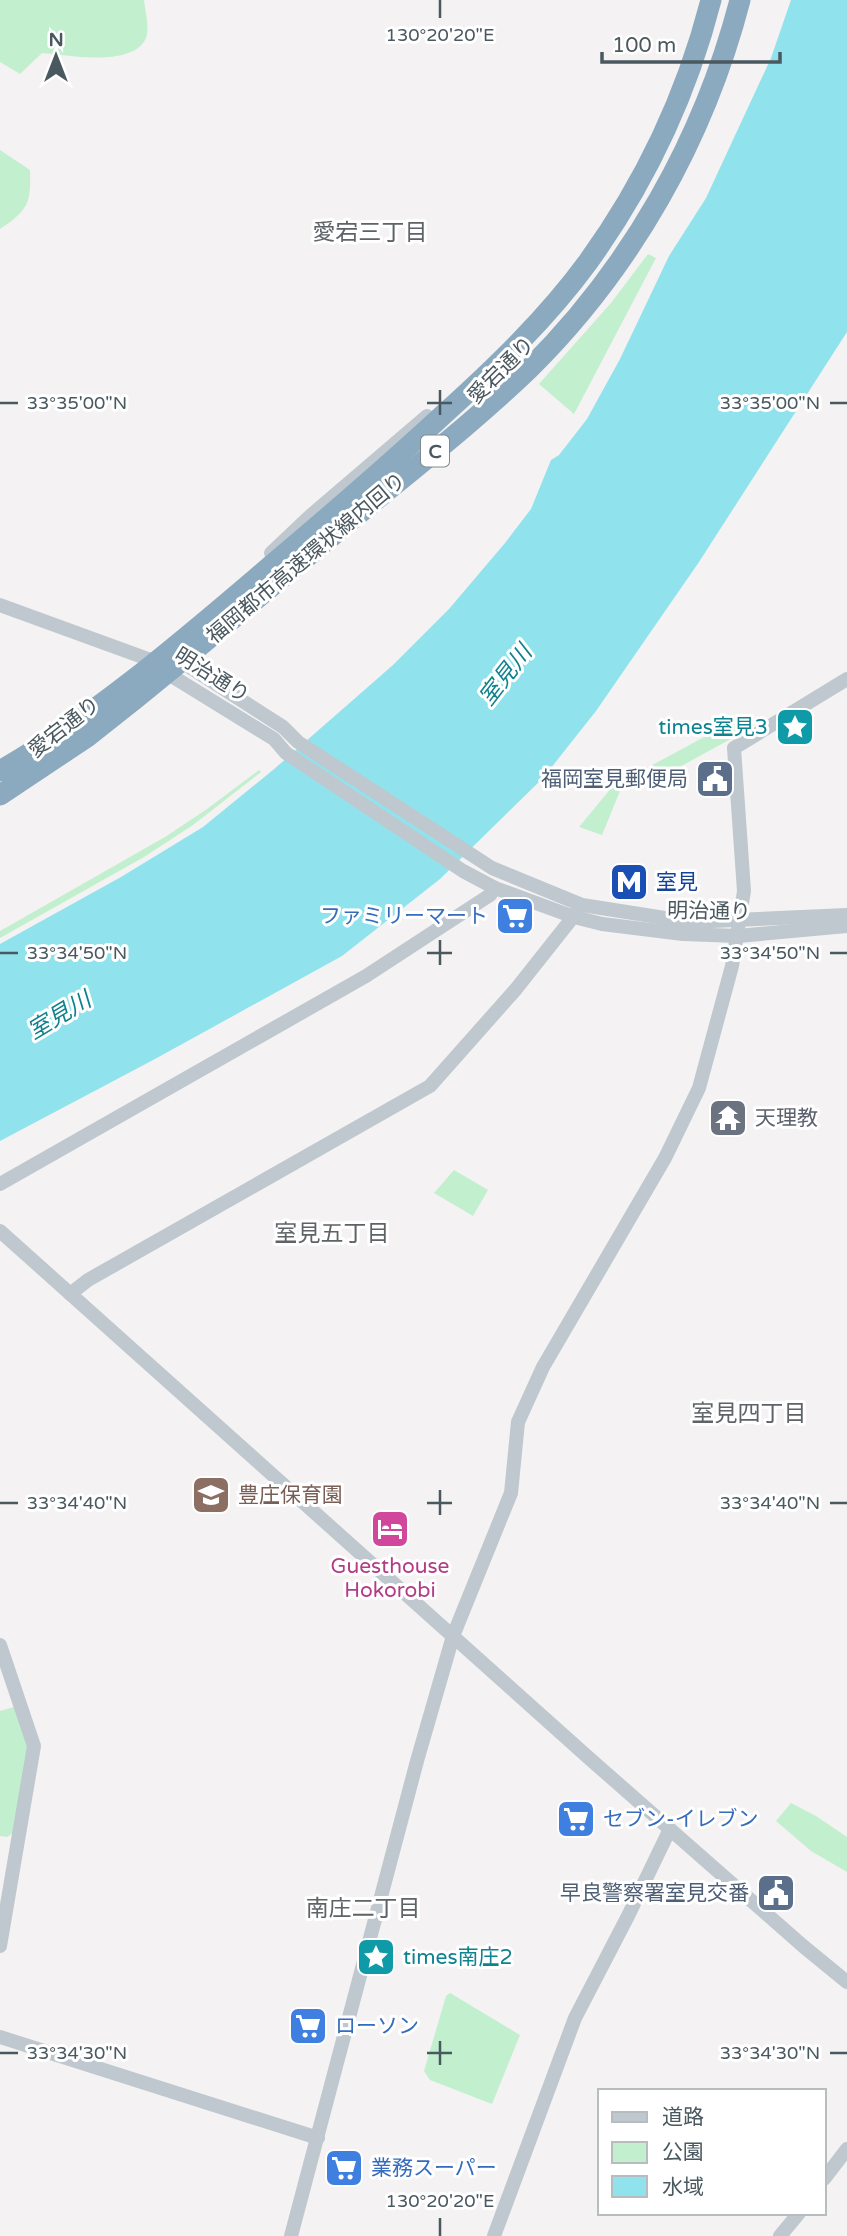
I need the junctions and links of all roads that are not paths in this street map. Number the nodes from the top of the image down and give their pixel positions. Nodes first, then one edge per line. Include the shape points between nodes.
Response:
1 (712, 0) edge
2 (726, 0) edge
3 (740, 0) edge
4 (665, 188) junction
5 (0, 605) edge
6 (148, 660) junction
7 (183, 662) junction
8 (166, 672) junction
9 (847, 679) edge
10 (0, 771) edge
11 (0, 796) edge
12 (495, 888) junction
13 (578, 911) junction
14 (847, 915) edge
15 (847, 926) edge
16 (739, 928) junction
17 (0, 1184) edge
18 (0, 1231) edge
19 (70, 1294) junction
20 (453, 1636) junction
21 (0, 1645) edge
22 (670, 1829) junction
23 (0, 1946) edge
24 (847, 1982) edge
25 (0, 2037) edge
26 (318, 2138) junction
27 (847, 2149) edge
28 (826, 2176) edge
29 (797, 2215) edge
30 (291, 2236) edge
31 (494, 2236) edge
32 (780, 2236) edge

1 - 6 street, 愛宕通り via 705,33 644,176 578,273 501,356
1 - 10 highway, C via 693,64 655,151 618,218 553,306 379,474 232,599 121,690
2 - 4 highway
3 - 4 street, 愛宕通り via 716,81
3 - 11 highway, 福岡都市高速環状線内回り / C via 715,81 672,176 623,257 551,346 472,419 145,691
4 - 7 street, 愛宕通り via 636,240 564,336 474,427
5 - 6 street, 明治通り
6 - 7 street, 明治通り
6 - 8 street, 明治通り
6 - 10 street, 愛宕通り via 65,727
7 - 8 street, 愛宕通り
7 - 13 street, 明治通り via 472,856
8 - 11 street, 愛宕通り via 46,769
8 - 12 street, 明治通り
9 - 16 street via 734,748 744,891
12 - 13 street, 明治通り
12 - 17 street via 366,976
13 - 16 street, 明治通り
13 - 19 street via 430,1086
14 - 16 street, 明治通り
15 - 16 street, 明治通り
16 - 20 street via 699,1088 665,1158 525,1402 511,1493
18 - 19 street
19 - 20 street
20 - 22 street
20 - 26 street
21 - 23 street via 34,1746
22 - 24 street
22 - 31 street via 575,2018
25 - 26 street
26 - 30 street
27 - 28 street
29 - 32 street

